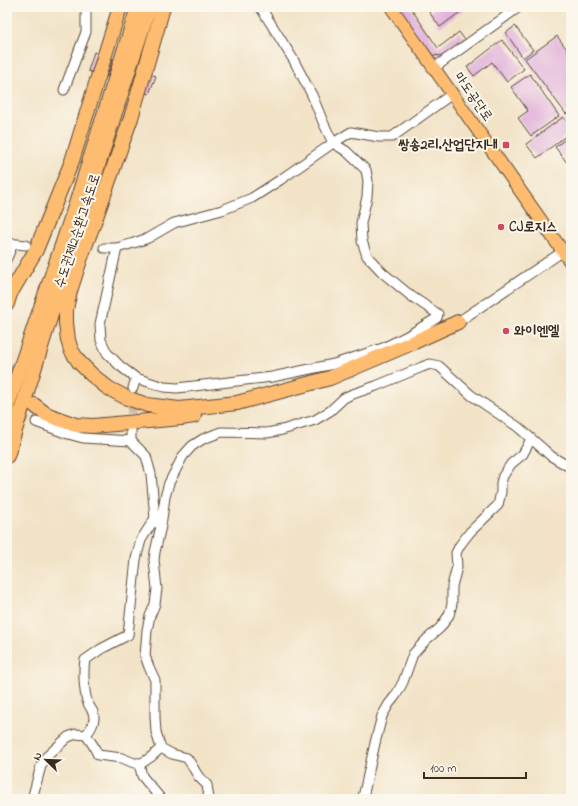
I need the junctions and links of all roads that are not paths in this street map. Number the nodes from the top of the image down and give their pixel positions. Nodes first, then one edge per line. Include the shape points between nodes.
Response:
1 (86, 7) edge
2 (120, 7) edge
3 (138, 7) edge
4 (149, 7) edge
5 (163, 7) edge
6 (259, 7) edge
7 (391, 7) edge
8 (519, 7) edge
9 (434, 68) junction
10 (64, 90) dead end
11 (452, 94) junction
12 (333, 143) junction
13 (10, 243) edge
14 (26, 245) dead end
15 (104, 248) dead end
16 (117, 248) junction
17 (567, 249) edge
18 (7, 258) edge
19 (571, 263) edge
20 (7, 304) edge
21 (458, 322) junction
22 (136, 378) junction
23 (133, 388) tunnel mouth
24 (34, 405) dead end
25 (7, 406) edge
26 (36, 422) tunnel mouth
27 (131, 430) tunnel mouth
28 (531, 439) junction
29 (131, 441) junction
30 (7, 456) edge
31 (571, 468) edge
32 (155, 518) junction
33 (160, 532) junction
34 (86, 736) junction
35 (161, 748) junction
36 (139, 763) junction
37 (32, 799) edge
38 (161, 799) edge
39 (209, 799) edge
40 (362, 799) edge

1 - 10 street via 86,32
2 - 20 highway via 72,161 36,250 10,294
3 - 25 highway, 수도권제2순환고속도로 via 75,207
4 - 30 highway, 수도권제2순환고속도로
5 - 21 highway via 130,118 70,291 66,309 68,340 79,362 108,388 147,405 179,409 237,403 330,378
6 - 12 street via 293,59
7 - 9 main road, 마도공단로
8 - 9 street
9 - 11 main road, 마도공단로
11 - 12 street via 392,137 351,132
11 - 17 main road, 마도공단로
12 - 16 street via 252,198 222,210 174,223 148,238
12 - 22 street via 346,151 366,170 367,197 361,223 362,241 368,256 383,273 438,314 437,318 383,348 334,364 272,377 177,388 164,387
13 - 14 street
13 - 18 street
15 - 16 street
16 - 22 street via 100,324 101,340 107,353
17 - 19 main road, 마도공단로
17 - 21 street
21 - 24 highway via 414,349 335,383 244,409 93,426 76,425 46,414
22 - 23 street
26 - 29 street via 83,438
27 - 29 street
28 - 31 street via 551,456
28 - 33 street via 471,395 439,366 430,364 350,395 315,420 267,433 220,432 203,439 183,456 169,483
28 - 40 street via 523,454 511,464 503,476 498,505 460,545 456,554 452,604 448,615 440,628 413,654 403,682 382,716
29 - 32 street via 146,456 151,474
32 - 33 street
32 - 34 street via 142,540 136,559 128,635 85,660 86,696 93,713 93,721
33 - 35 street via 154,560 157,588 147,630 145,656 155,680 154,717
34 - 36 street via 98,755
34 - 37 street via 76,734 68,737 46,757
35 - 36 street via 152,757
35 - 39 street via 187,758 207,785
36 - 38 street via 142,776

